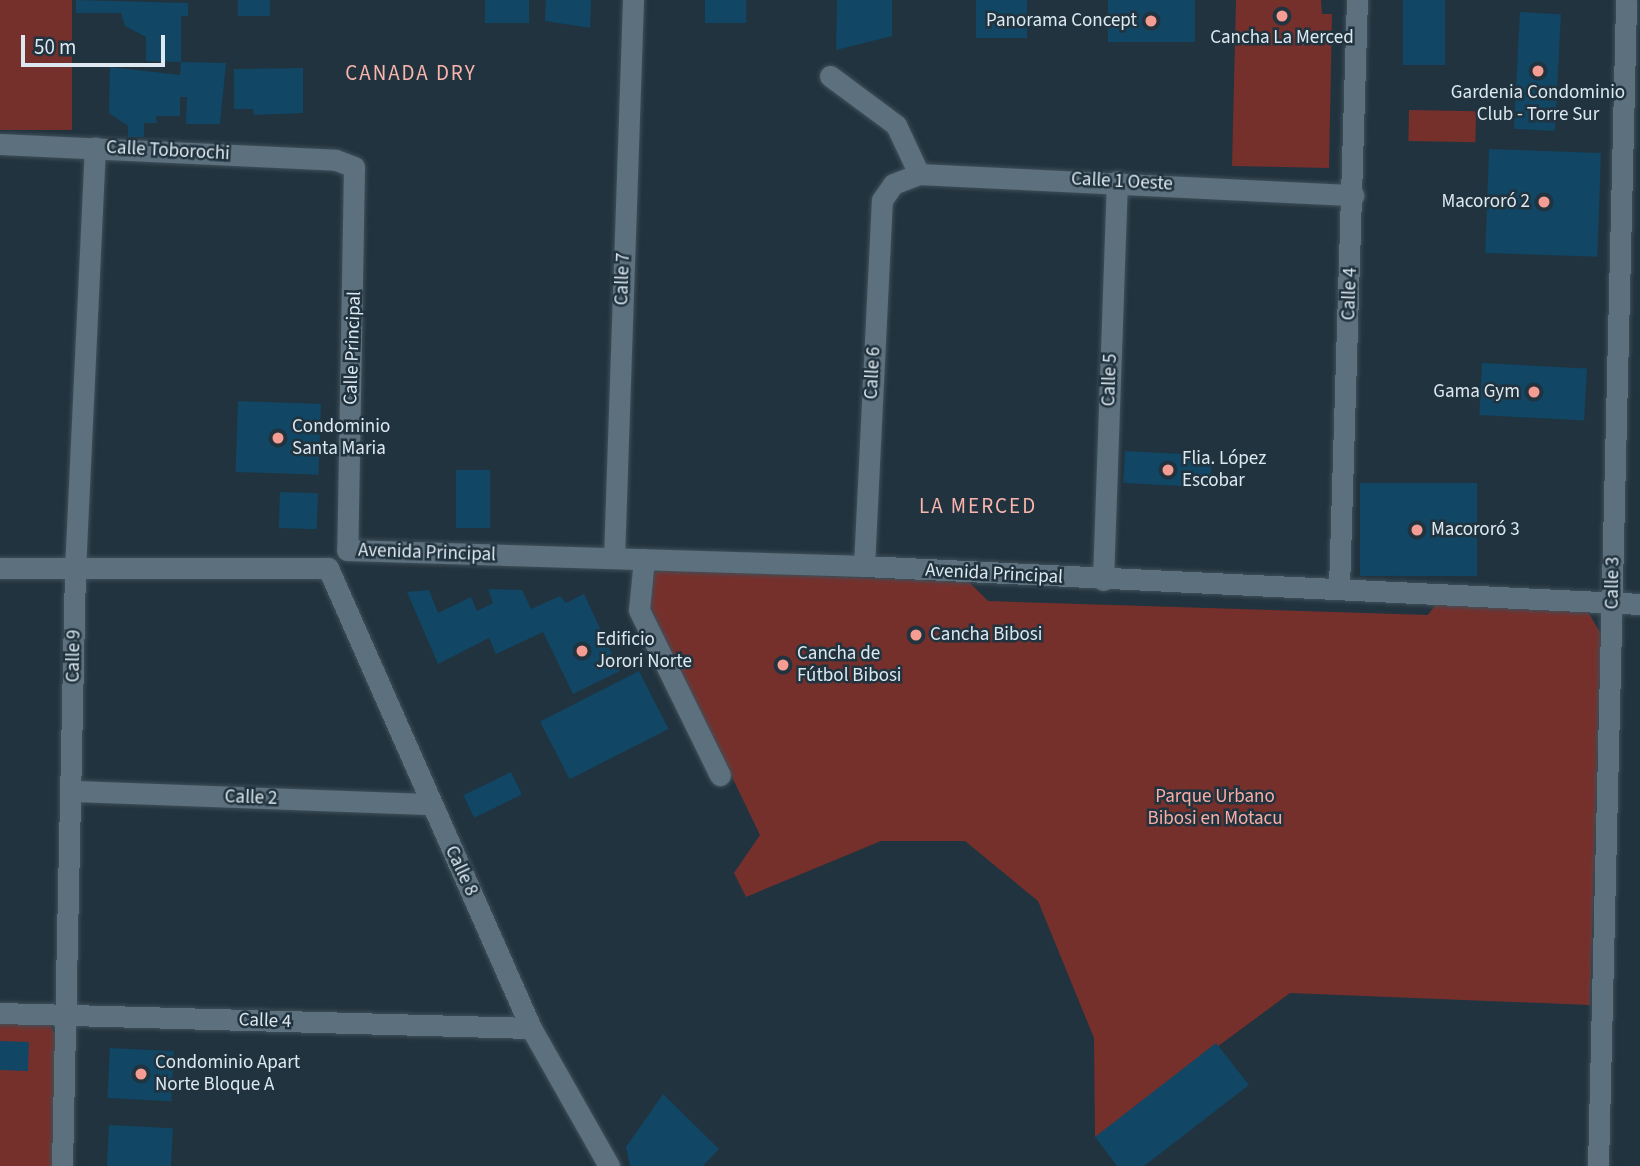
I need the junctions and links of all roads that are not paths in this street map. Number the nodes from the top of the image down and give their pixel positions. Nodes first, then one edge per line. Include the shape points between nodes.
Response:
1 (632, 0) edge
2 (1357, 0) edge
3 (1626, 0) edge
4 (830, 76) dead end
5 (0, 144) edge
6 (95, 147) junction
7 (336, 160) joint
8 (919, 174) junction
9 (1117, 181) junction
10 (893, 184) joint
11 (1353, 195) junction
12 (347, 550) junction
13 (614, 558) junction
14 (644, 559) junction
15 (863, 566) junction
16 (0, 568) edge
17 (328, 568) junction
18 (75, 570) junction
19 (1103, 580) junction
20 (1339, 588) junction
21 (1613, 602) junction
22 (1640, 604) edge
23 (720, 775) dead end
24 (72, 791) junction
25 (430, 804) junction
26 (0, 1013) edge
27 (64, 1016) junction
28 (531, 1028) junction
29 (62, 1166) edge
30 (609, 1166) edge
31 (1598, 1166) edge

1 - 13 street, Calle 7
2 - 11 street, Calle 4
3 - 21 street, Calle 3
4 - 8 street via 896,125
5 - 6 street, Calle Toborochi
6 - 7 street, Calle Toborochi
6 - 18 street, Calle 9
7 - 12 street, Calle Principal via 347,162 358,178
8 - 9 street, Calle 1 Oeste
8 - 10 street, Calle 1 Oeste
9 - 11 street, Calle 1 Oeste
9 - 19 street, Calle 5
10 - 15 street, Calle 6 via 882,201
11 - 20 street, Calle 4
12 - 13 street, Avenida Principal
12 - 17 street
13 - 14 street, Avenida Principal
14 - 15 street, Avenida Principal
14 - 23 street via 639,610
15 - 19 street, Avenida Principal
16 - 18 street
17 - 18 street
17 - 25 street, Calle 8
18 - 24 street, Calle 9
19 - 20 street, Avenida Principal
20 - 21 street, Avenida Principal
21 - 22 street, Avenida Principal
21 - 31 street, Calle 3
24 - 25 street, Calle 2
24 - 27 street, Calle 9
25 - 28 street, Calle 8
26 - 27 street, Calle 4
27 - 28 street, Calle 4
27 - 29 street, Calle 9
28 - 30 street, Calle 8

